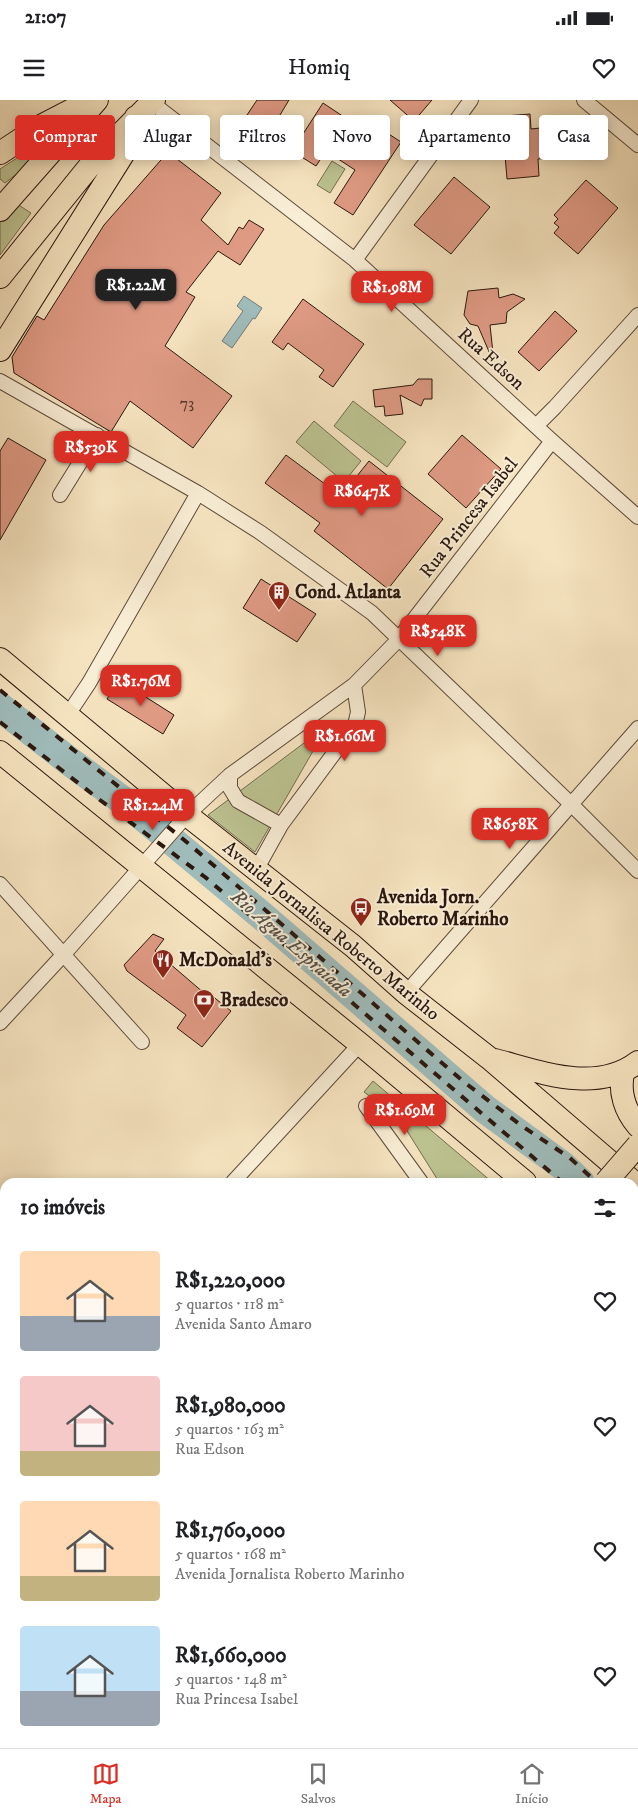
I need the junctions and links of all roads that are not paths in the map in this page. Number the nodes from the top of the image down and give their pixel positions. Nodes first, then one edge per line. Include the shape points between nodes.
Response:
1 (92, 100) edge
2 (97, 100) edge
3 (470, 100) edge
4 (584, 100) edge
5 (141, 113) edge
6 (638, 146) edge
7 (0, 153) edge
8 (0, 210) edge
9 (355, 260) junction
10 (0, 277) edge
11 (638, 315) edge
12 (0, 350) edge
13 (0, 381) edge
14 (536, 426) junction
15 (97, 436) junction
16 (552, 441) junction
17 (198, 492) junction
18 (60, 495) dead end
19 (638, 517) edge
20 (398, 640) junction
21 (0, 659) edge
22 (354, 684) junction
23 (67, 716) junction
24 (638, 728) edge
25 (0, 752) edge
26 (230, 775) junction
27 (571, 804) junction
28 (186, 817) junction
29 (281, 825) junction
30 (142, 865) junction
31 (256, 870) junction
32 (638, 871) edge
33 (0, 884) edge
34 (64, 954) junction
35 (406, 992) junction
36 (0, 1023) edge
37 (142, 1042) dead end
38 (360, 1044) junction
39 (489, 1058) junction
40 (630, 1068) edge
41 (366, 1106) dead end
42 (638, 1126) edge
43 (638, 1145) edge
44 (237, 1178) edge
45 (418, 1178) edge
46 (520, 1178) edge
47 (609, 1178) edge
48 (629, 1178) edge

1 - 7 main road via 41,126
2 - 8 main road
3 - 9 street
4 - 6 street
5 - 9 street, Rua Edson
5 - 10 main road via 94,162
5 - 12 main road via 132,140
9 - 14 street, Rua Edson
11 - 14 street
13 - 15 street
14 - 16 street, Rua Edson
15 - 17 street
15 - 18 street
16 - 19 street, Rua Edson
16 - 20 street, Rua Princesa Isabel
17 - 20 street via 372,613
17 - 23 street
20 - 22 street, Rua Princesa Isabel
20 - 27 street
21 - 23 main road, Avenida Jornalista Roberto Marinho
22 - 26 street, Rua Princesa Isabel
22 - 29 street via 358,712 355,725
23 - 28 main road, Avenida Jornalista Roberto Marinho
24 - 27 street
25 - 30 main road
26 - 28 street, Rua Princesa Isabel
26 - 29 street via 230,788 238,801
27 - 32 street
27 - 35 street
28 - 30 street, Rua Princesa Isabel
28 - 31 main road, Avenida Jornalista Roberto Marinho
29 - 31 street
30 - 34 street, Rua Princesa Isabel
30 - 38 main road
31 - 35 main road, Avenida Jornalista Roberto Marinho
33 - 34 street
34 - 36 street, Rua Princesa Isabel
34 - 37 street
35 - 39 main road, Avenida Jornalista Roberto Marinho
38 - 44 street
38 - 46 main road
39 - 40 main road via 563,1077 585,1079 602,1078
39 - 48 main road, Avenida Jornalista Roberto Marinho
40 - 42 main road via 622,1086 626,1107
41 - 45 street
43 - 47 main road, bridge

